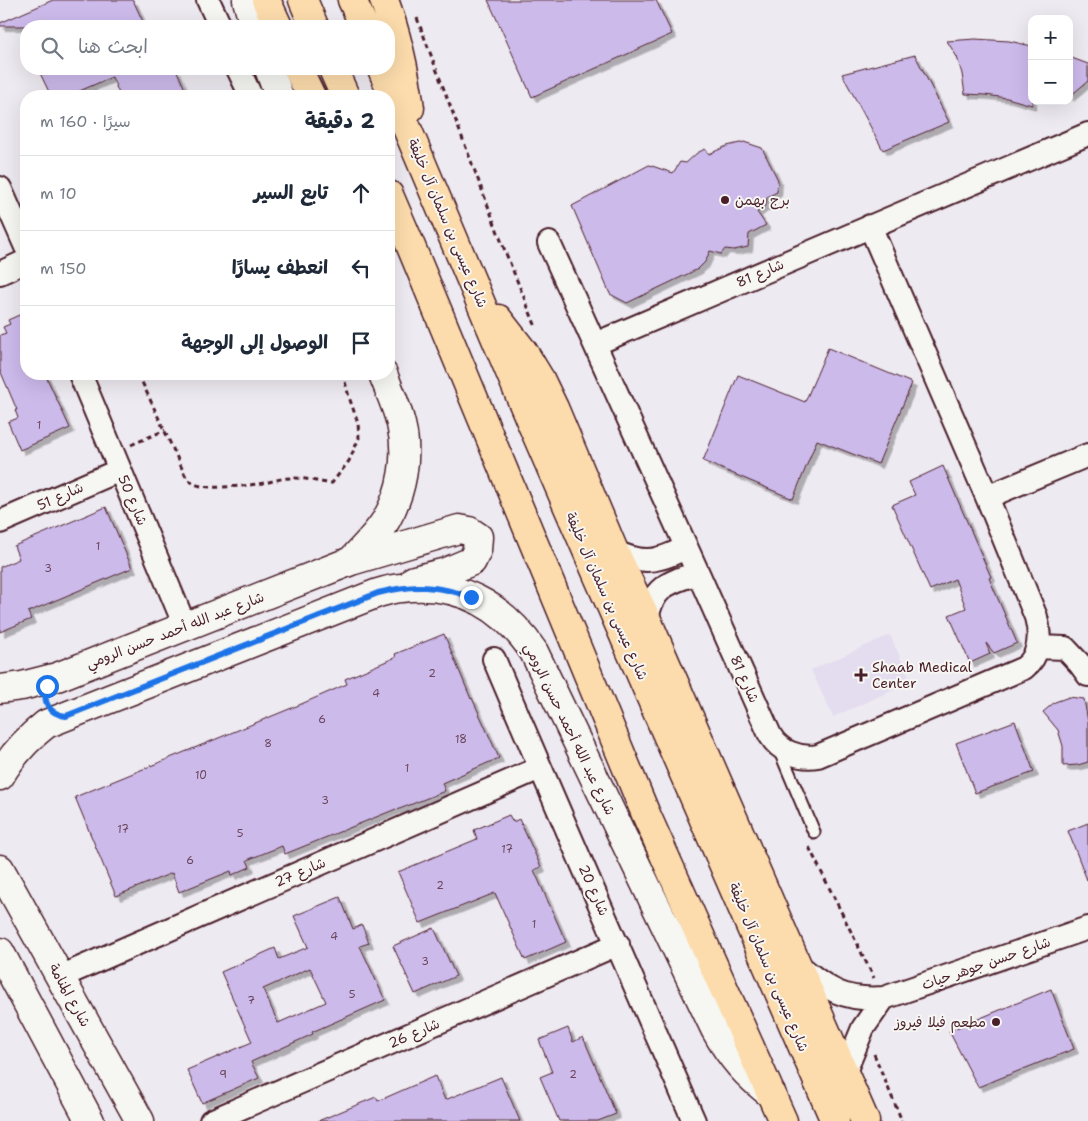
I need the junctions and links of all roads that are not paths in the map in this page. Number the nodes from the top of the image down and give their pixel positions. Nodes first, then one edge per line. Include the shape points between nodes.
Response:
1 (208, 0) edge
2 (247, 0) edge
3 (266, 0) edge
4 (303, 0) edge
5 (352, 0) edge
6 (384, 0) edge
7 (217, 20) edge
8 (252, 20) edge
9 (275, 20) edge
10 (311, 20) edge
11 (361, 20) edge
12 (391, 20) edge
13 (395, 34) edge
14 (241, 75) edge
15 (271, 75) edge
16 (301, 75) edge
17 (336, 75) edge
18 (385, 75) edge
19 (247, 90) edge
20 (277, 90) edge
21 (307, 90) edge
22 (342, 90) edge
23 (391, 90) edge
24 (395, 98) edge
25 (1088, 134) edge
26 (412, 137) junction
27 (0, 188) edge
28 (870, 226) junction
29 (398, 228) edge
30 (20, 233) edge
31 (549, 244) dead end
32 (20, 265) edge
33 (0, 273) edge
34 (481, 302) junction
35 (595, 344) junction
36 (83, 380) edge
37 (385, 380) edge
38 (1088, 454) edge
39 (117, 462) junction
40 (987, 497) junction
41 (0, 522) edge
42 (686, 548) junction
43 (614, 551) junction
44 (351, 561) junction
45 (698, 573) junction
46 (400, 588) junction
47 (647, 620) junction
48 (185, 626) junction
49 (1038, 647) junction
50 (494, 659) dead end
51 (1088, 674) edge
52 (57, 677) junction
53 (0, 688) edge
54 (66, 716) junction
55 (0, 742) edge
56 (778, 746) junction
57 (540, 768) junction
58 (0, 771) edge
59 (0, 776) edge
60 (814, 832) road end
61 (4, 880) edge
62 (1088, 928) edge
63 (618, 944) junction
64 (0, 952) edge
65 (797, 964) junction
66 (60, 977) junction
67 (884, 998) junction
68 (844, 1074) junction
69 (772, 1095) junction
70 (90, 1121) edge
71 (140, 1121) edge
72 (211, 1121) edge
73 (694, 1121) edge
74 (783, 1121) edge
75 (835, 1121) edge
76 (864, 1121) edge

1 - 7 street
2 - 8 street
3 - 9 highway
4 - 10 highway
5 - 11 highway
6 - 12 highway
13 - 26 highway via 403,64
14 - 19 street
15 - 20 street
16 - 21 highway
17 - 22 highway
18 - 23 highway, شارع عيسى بن سلمان آل خليفة
24 - 26 highway, شارع عيسى بن سلمان آل خليفة
25 - 28 street, شارع 81
26 - 34 highway, شارع عيسى بن سلمان آل خليفة
27 - 30 street
28 - 35 street, شارع 81
28 - 40 street
29 - 69 highway via 641,802
31 - 35 street, شارع 81
32 - 33 street
34 - 43 highway via 504,326 540,379
34 - 75 highway, شارع عيسى بن سلمان آل خليفة
35 - 42 street, شارع 81
36 - 39 street, شارع 50
37 - 44 street, شارع عبد الله أحمد حسن الرومي via 401,424 404,466 400,486 386,520
38 - 40 street
39 - 41 street, شارع 51
39 - 48 street, شارع 50
40 - 49 street via 1036,617
42 - 43 street via 660,559 648,560 630,558
42 - 45 street, شارع 81
43 - 47 highway
44 - 46 street via 459,529 478,537 472,561 414,580
44 - 48 street, شارع عبد الله أحمد حسن الرومي
45 - 47 street via 673,581 658,592
45 - 56 street, شارع 81 via 770,735
46 - 54 street, شارع عبد الله أحمد حسن الرومي via 378,593
46 - 69 street, شارع عبد الله أحمد حسن الرومي via 439,588 471,597 500,614 524,638 534,652 715,1029 739,1066
47 - 65 highway
48 - 52 street, شارع عبد الله أحمد حسن الرومي
49 - 51 street via 1065,648
49 - 56 street via 1024,668 818,756 793,754
50 - 57 street, شارع 20
52 - 53 street, شارع عبد الله أحمد حسن الرومي
52 - 54 street via 47,686 45,699 52,711
54 - 59 street, شارع عبد الله أحمد حسن الرومي via 37,731 18,749
55 - 58 street
56 - 60 lane
57 - 63 street, شارع 20
57 - 66 street, شارع 27
61 - 66 street, شارع المنامة
62 - 67 street, شارع حسن جوهر حيات
63 - 72 street, شارع 26
63 - 73 street, شارع 20
64 - 70 street
65 - 67 street, شارع حسن جوهر حيات via 833,991 850,997
65 - 68 highway
66 - 71 street, شارع المنامة
67 - 68 street via 863,1028
68 - 76 highway
69 - 74 highway

